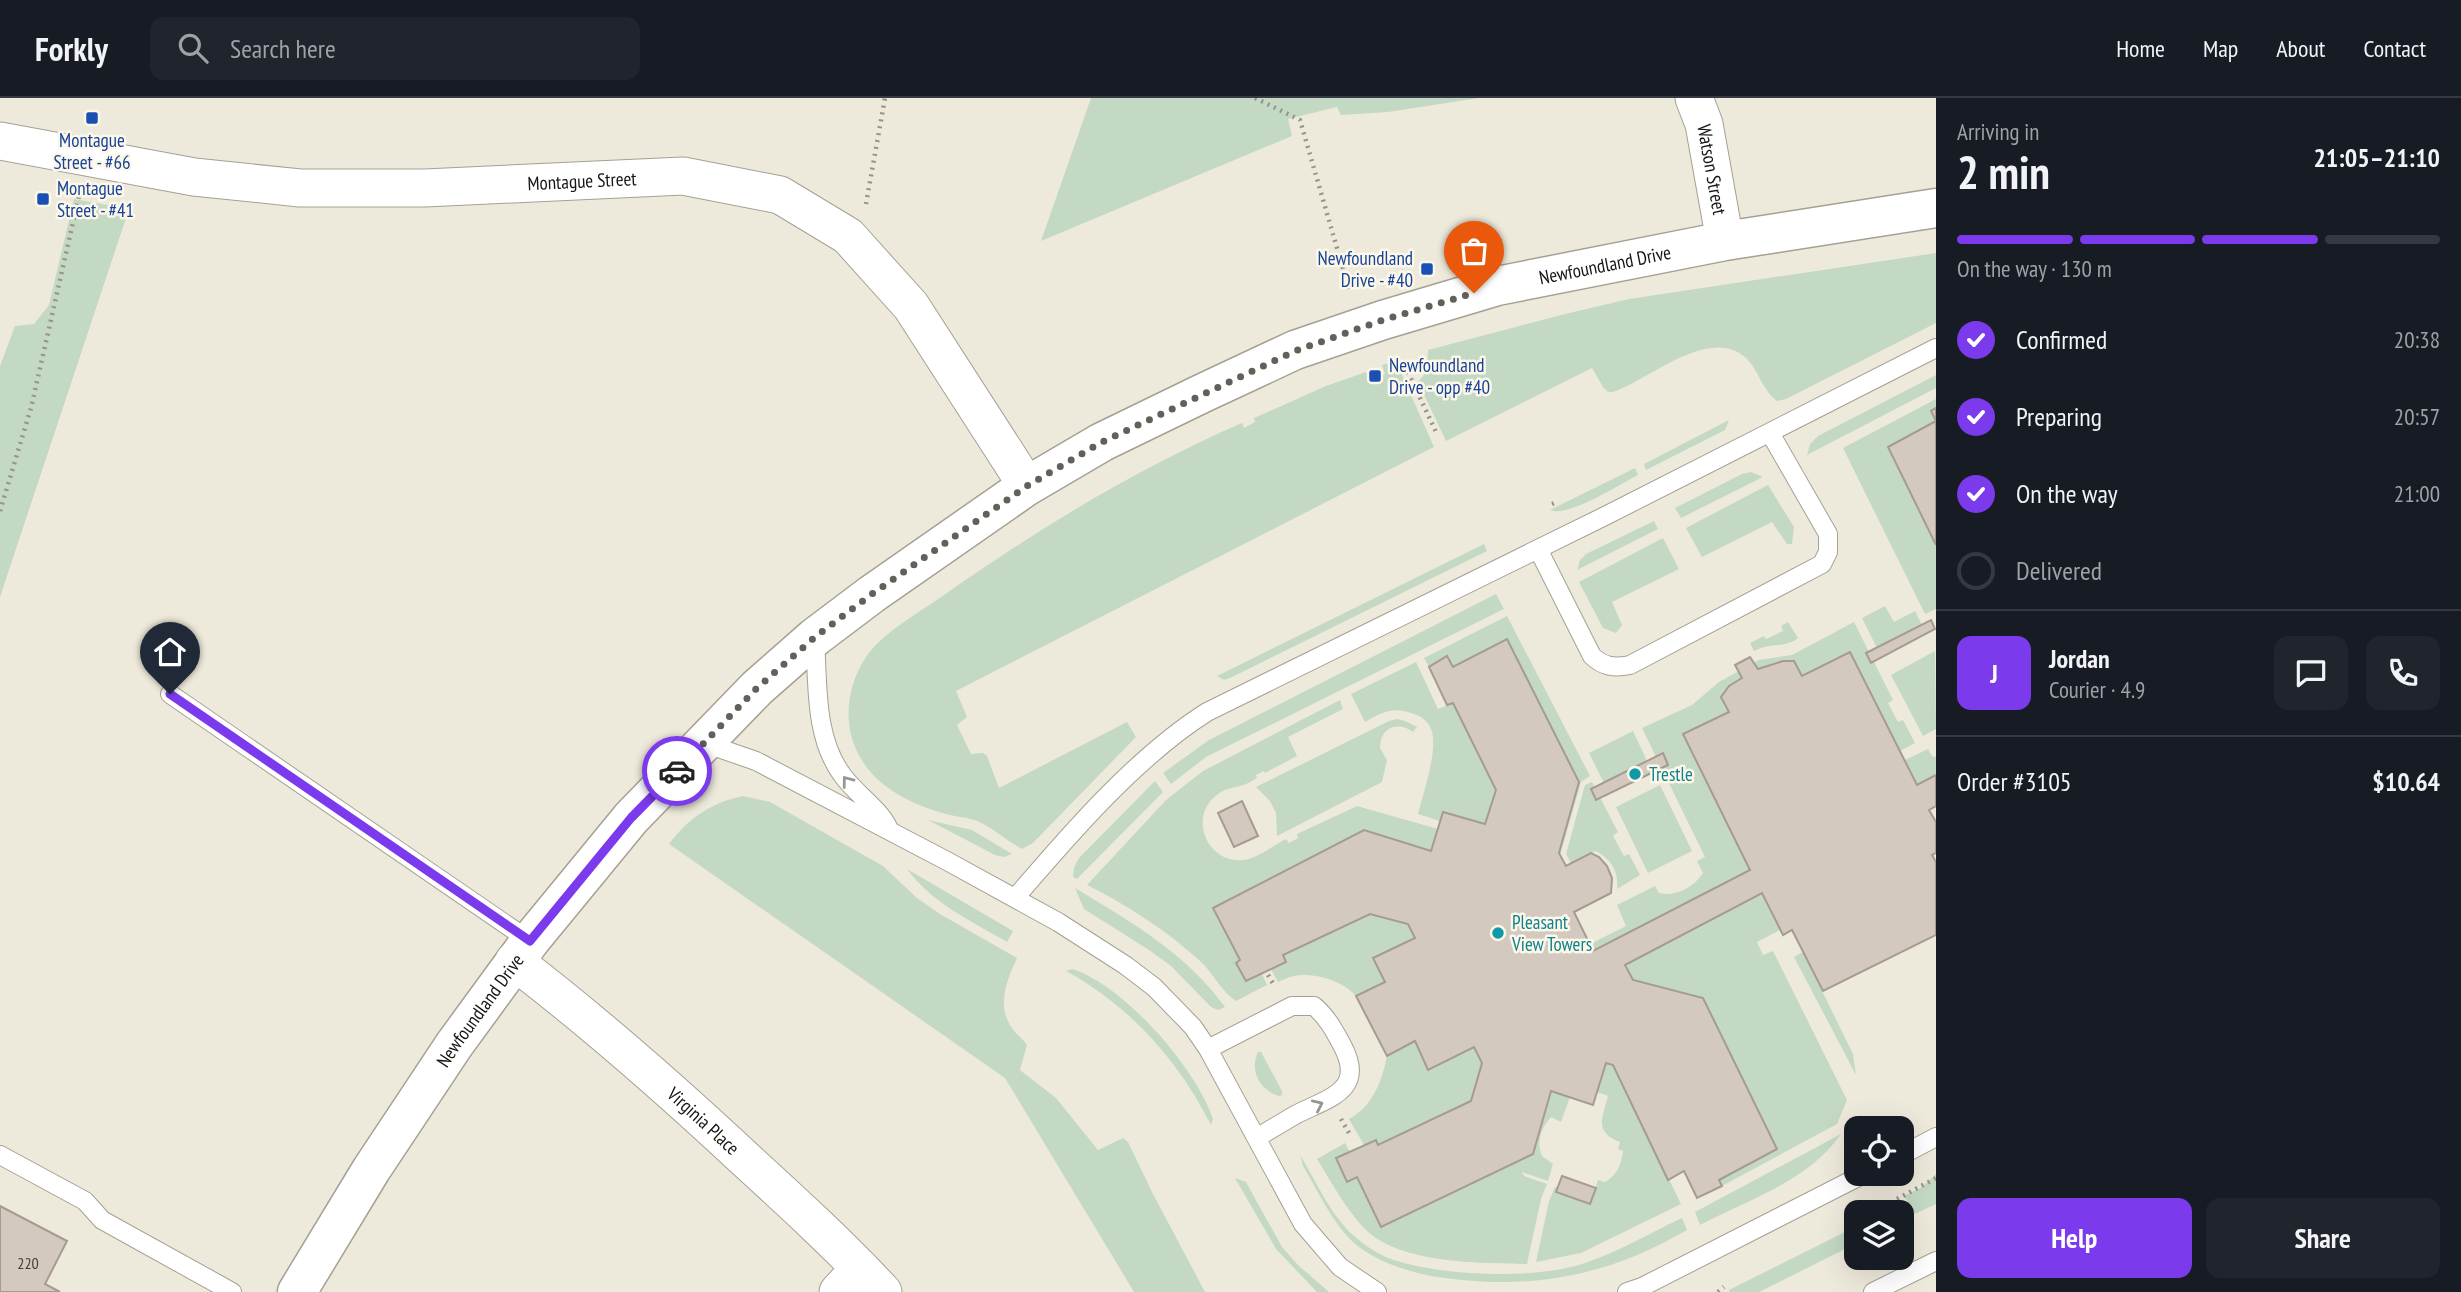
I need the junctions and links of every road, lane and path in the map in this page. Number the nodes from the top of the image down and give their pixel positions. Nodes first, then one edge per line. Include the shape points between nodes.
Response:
1 (885, 98) edge
2 (1255, 98) edge
3 (1694, 98) edge
4 (0, 141) edge
5 (79, 196) dead end
6 (866, 204) dead end
7 (1936, 208) edge
8 (1725, 241) junction
9 (1350, 294) dead end
10 (1936, 348) edge
11 (1408, 372) dead end
12 (1436, 432) dead end
13 (1770, 433) junction
14 (1027, 486) junction
15 (0, 511) edge
16 (1538, 549) junction
17 (815, 637) junction
18 (170, 694) dead end
19 (704, 743) junction
20 (891, 832) junction
21 (1015, 898) junction
22 (522, 951) junction
23 (1268, 975) dead end
24 (1274, 985) dead end
25 (1208, 1049) junction
26 (1340, 1118) dead end
27 (1349, 1133) dead end
28 (1258, 1137) junction
29 (1936, 1138) edge
30 (1914, 1149) edge
31 (0, 1155) edge
32 (1936, 1178) edge
33 (1844, 1184) edge
34 (1897, 1199) dead end
35 (1936, 1261) edge
36 (860, 1284) edge
37 (1724, 1287) dead end
38 (232, 1292) edge
39 (297, 1292) edge
40 (1377, 1292) edge
41 (1627, 1292) edge
42 (1718, 1292) edge
43 (1873, 1292) edge

1 - 6 path
2 - 9 path via 1300,120
3 - 8 street, Watson Street via 1704,124
4 - 14 street, Montague Street via 194,177 300,188 425,188 683,176 780,195 848,236 911,306
5 - 15 path via 31,408
7 - 8 street, Newfoundland Drive
8 - 14 street, Newfoundland Drive via 1497,286 1358,328 1203,393 1102,442
10 - 13 lane
11 - 12 path
13 - 16 lane
13 - 16 lane via 1828,534 1828,552 1822,564 1630,665 1602,666 1592,656
14 - 17 street, Newfoundland Drive
16 - 21 lane via 1180,729 1113,792
17 - 19 street, Newfoundland Drive
20 -> 17 lane via 883,816 840,773 827,741 820,717
18 - 22 lane
19 - 20 lane via 756,761
19 - 22 street, Newfoundland Drive via 631,818
20 - 21 lane
21 - 25 lane via 1125,965 1171,1003
22 - 36 street, Virginia Place via 592,1022 672,1091
22 - 39 street, Newfoundland Drive via 371,1170
23 - 24 path
25 - 28 lane
28 -> 25 lane via 1345,1087 1351,1073 1348,1056 1326,1017 1314,1006 1292,1006
26 - 27 path
28 - 40 lane via 1303,1224 1340,1267
29 - 30 lane
31 - 38 lane via 85,1201 102,1220
32 - 34 path
33 - 41 lane
35 - 43 lane
37 - 42 path

